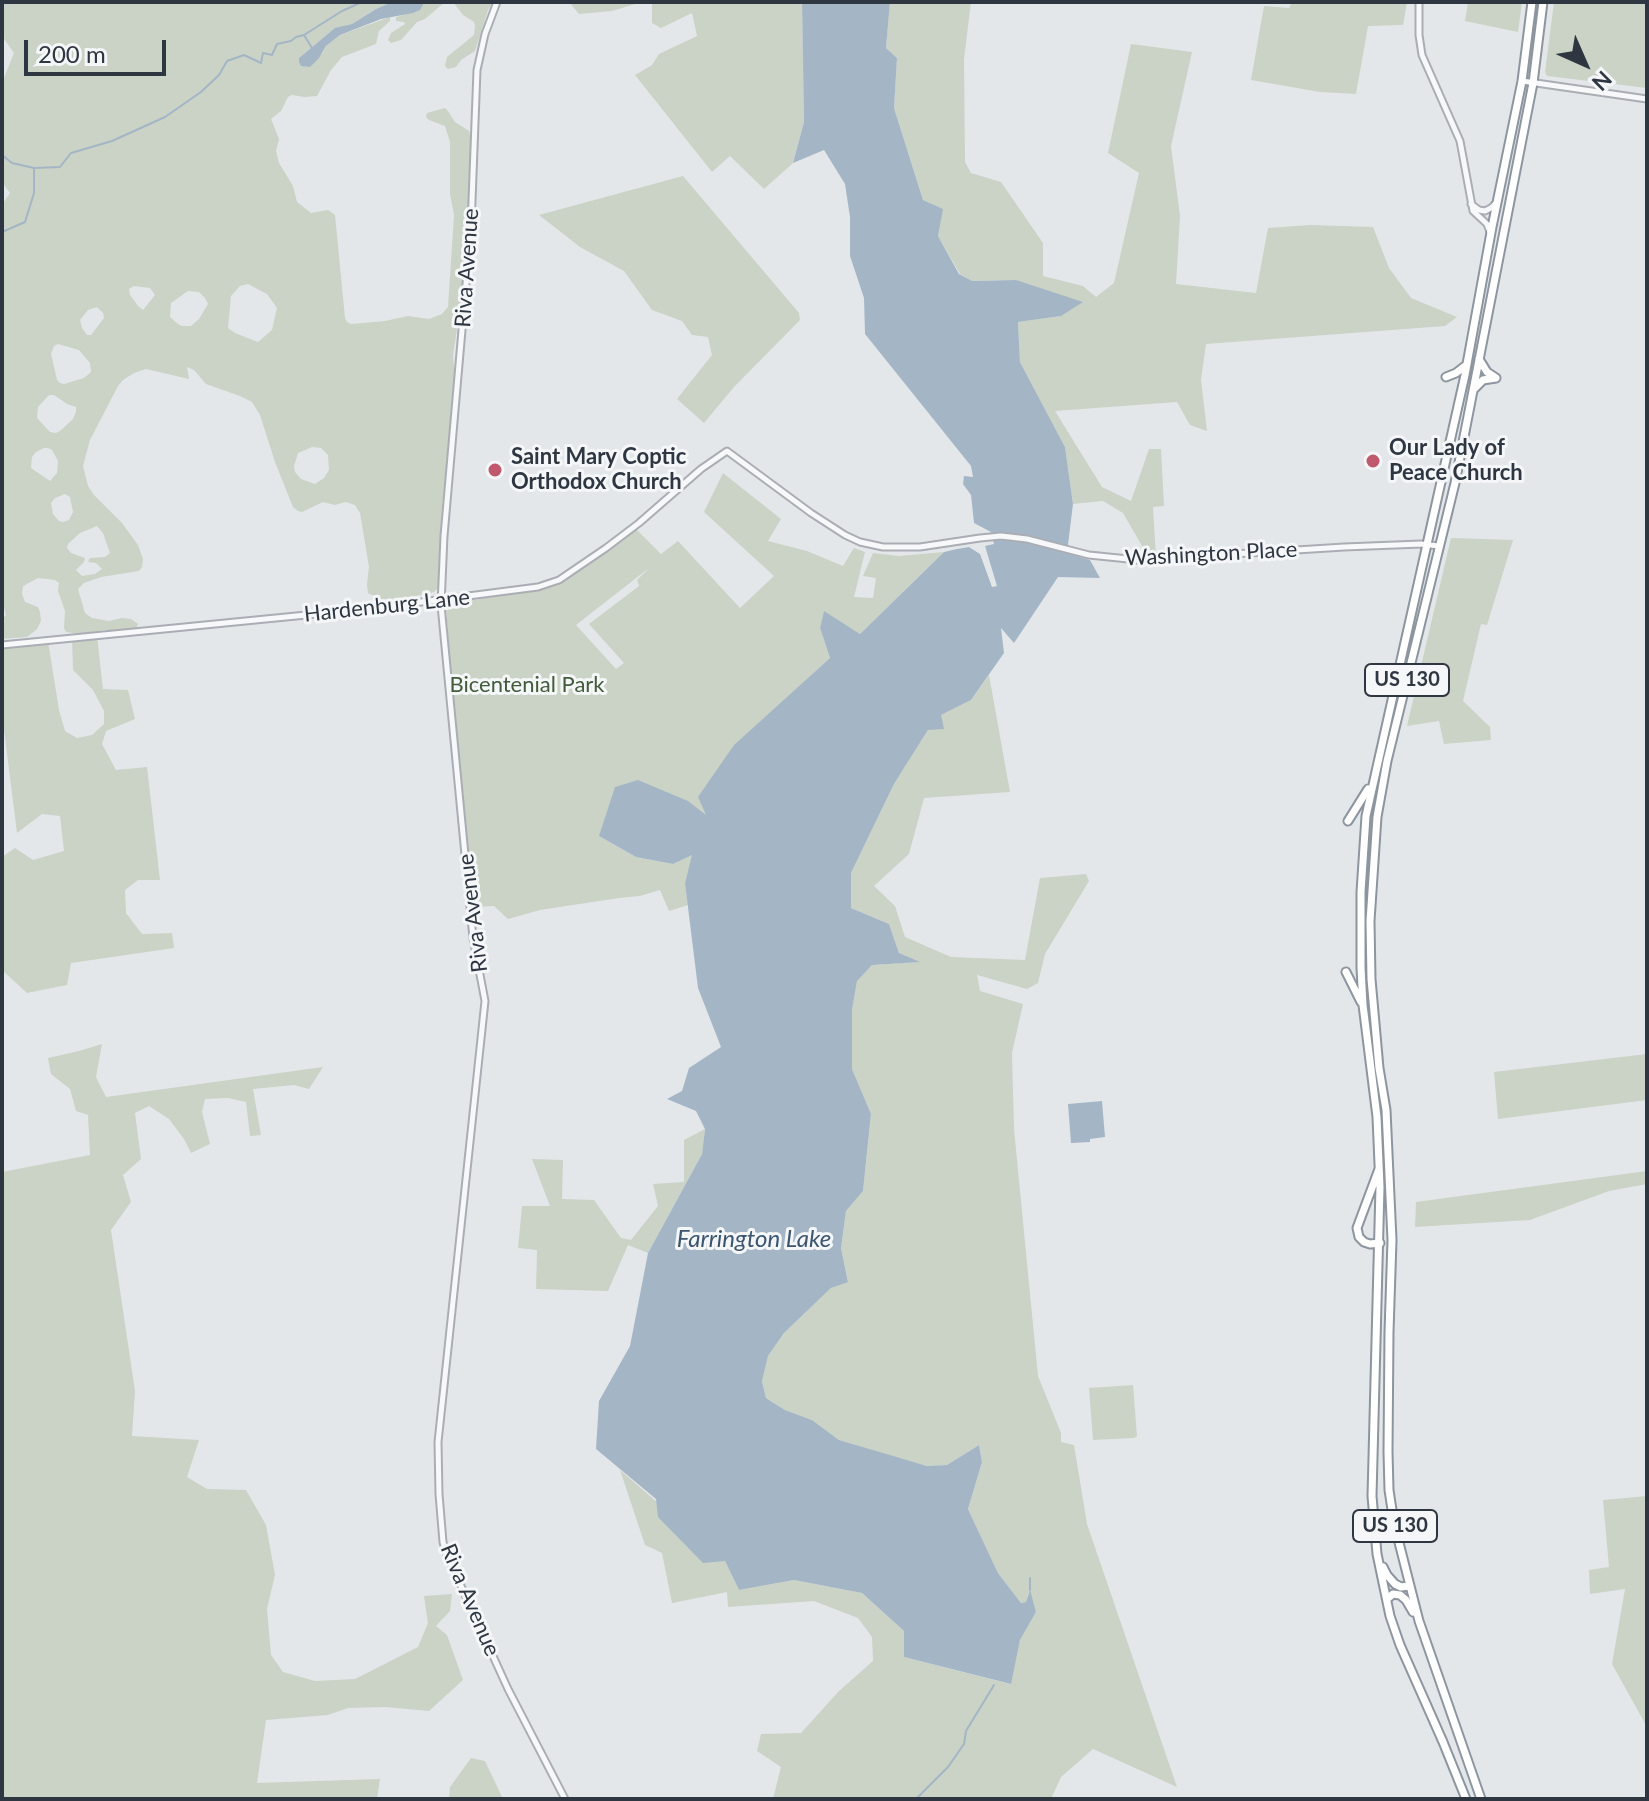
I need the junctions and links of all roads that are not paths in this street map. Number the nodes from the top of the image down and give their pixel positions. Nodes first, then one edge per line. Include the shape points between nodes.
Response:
1 (497, 2) edge
2 (1419, 2) edge
3 (1532, 2) edge
4 (1543, 2) edge
5 (1522, 81) junction
6 (1533, 83) junction
7 (1647, 99) edge
8 (1497, 200) junction
9 (1470, 204) junction
10 (1490, 235) junction
11 (1479, 358) junction
12 (1467, 364) junction
13 (1446, 377) dead end
14 (1473, 392) junction
15 (727, 451) joint
16 (1427, 545) junction
17 (1439, 546) junction
18 (442, 599) junction
19 (2, 645) edge
20 (1372, 780) junction
21 (1348, 821) dead end
22 (1361, 968) junction
23 (1363, 1005) junction
24 (1375, 1068) junction
25 (1380, 1167) junction
26 (1380, 1243) junction
27 (1377, 1554) junction
28 (1409, 1586) junction
29 (1387, 1599) junction
30 (1419, 1621) junction
31 (565, 1799) edge
32 (1466, 1799) edge
33 (1481, 1799) edge

1 - 18 street, Riva Avenue via 477,70 471,227
2 - 9 street via 1422,55 1460,141
3 - 5 highway, US 130
4 - 6 highway, US 130
5 - 6 street
5 - 8 highway, US 130
6 - 7 street
6 - 11 highway, US 130
8 - 9 street via 1485,211
8 - 10 highway, US 130
9 - 10 street
10 - 12 highway, US 130
11 - 14 highway, US 130
11 - 14 highway via 1496,378 1483,380
12 - 13 highway
12 - 16 highway, US 130
14 - 17 highway, US 130
15 - 16 street, Washington Place via 845,535 883,547 1001,536 1138,560
15 - 18 street, Hardenburg Lane via 559,580 519,591
16 - 17 street, Washington Place
16 - 20 highway, US 130
17 - 24 highway, US 130 via 1377,816 1370,921
18 - 19 street, Hardenburg Lane
18 - 31 street, Riva Avenue via 473,938 485,1001 438,1442 443,1542 508,1689
20 - 21 highway
20 - 22 highway, US 130 via 1363,852
22 - 23 highway, US 130
22 - 23 highway via 1355,974 1346,972
23 - 24 highway, US 130
24 - 25 highway, US 130
24 - 28 highway, US 130 via 1386,1110 1392,1240 1389,1490
25 - 26 highway, US 130
25 - 26 highway via 1357,1228 1364,1242
26 - 27 highway, US 130 via 1372,1496
27 - 28 highway via 1390,1580
27 - 29 highway, US 130
28 - 30 highway, US 130
29 - 30 highway via 1403,1597
29 - 32 highway, US 130 via 1410,1670
30 - 33 highway, US 130

